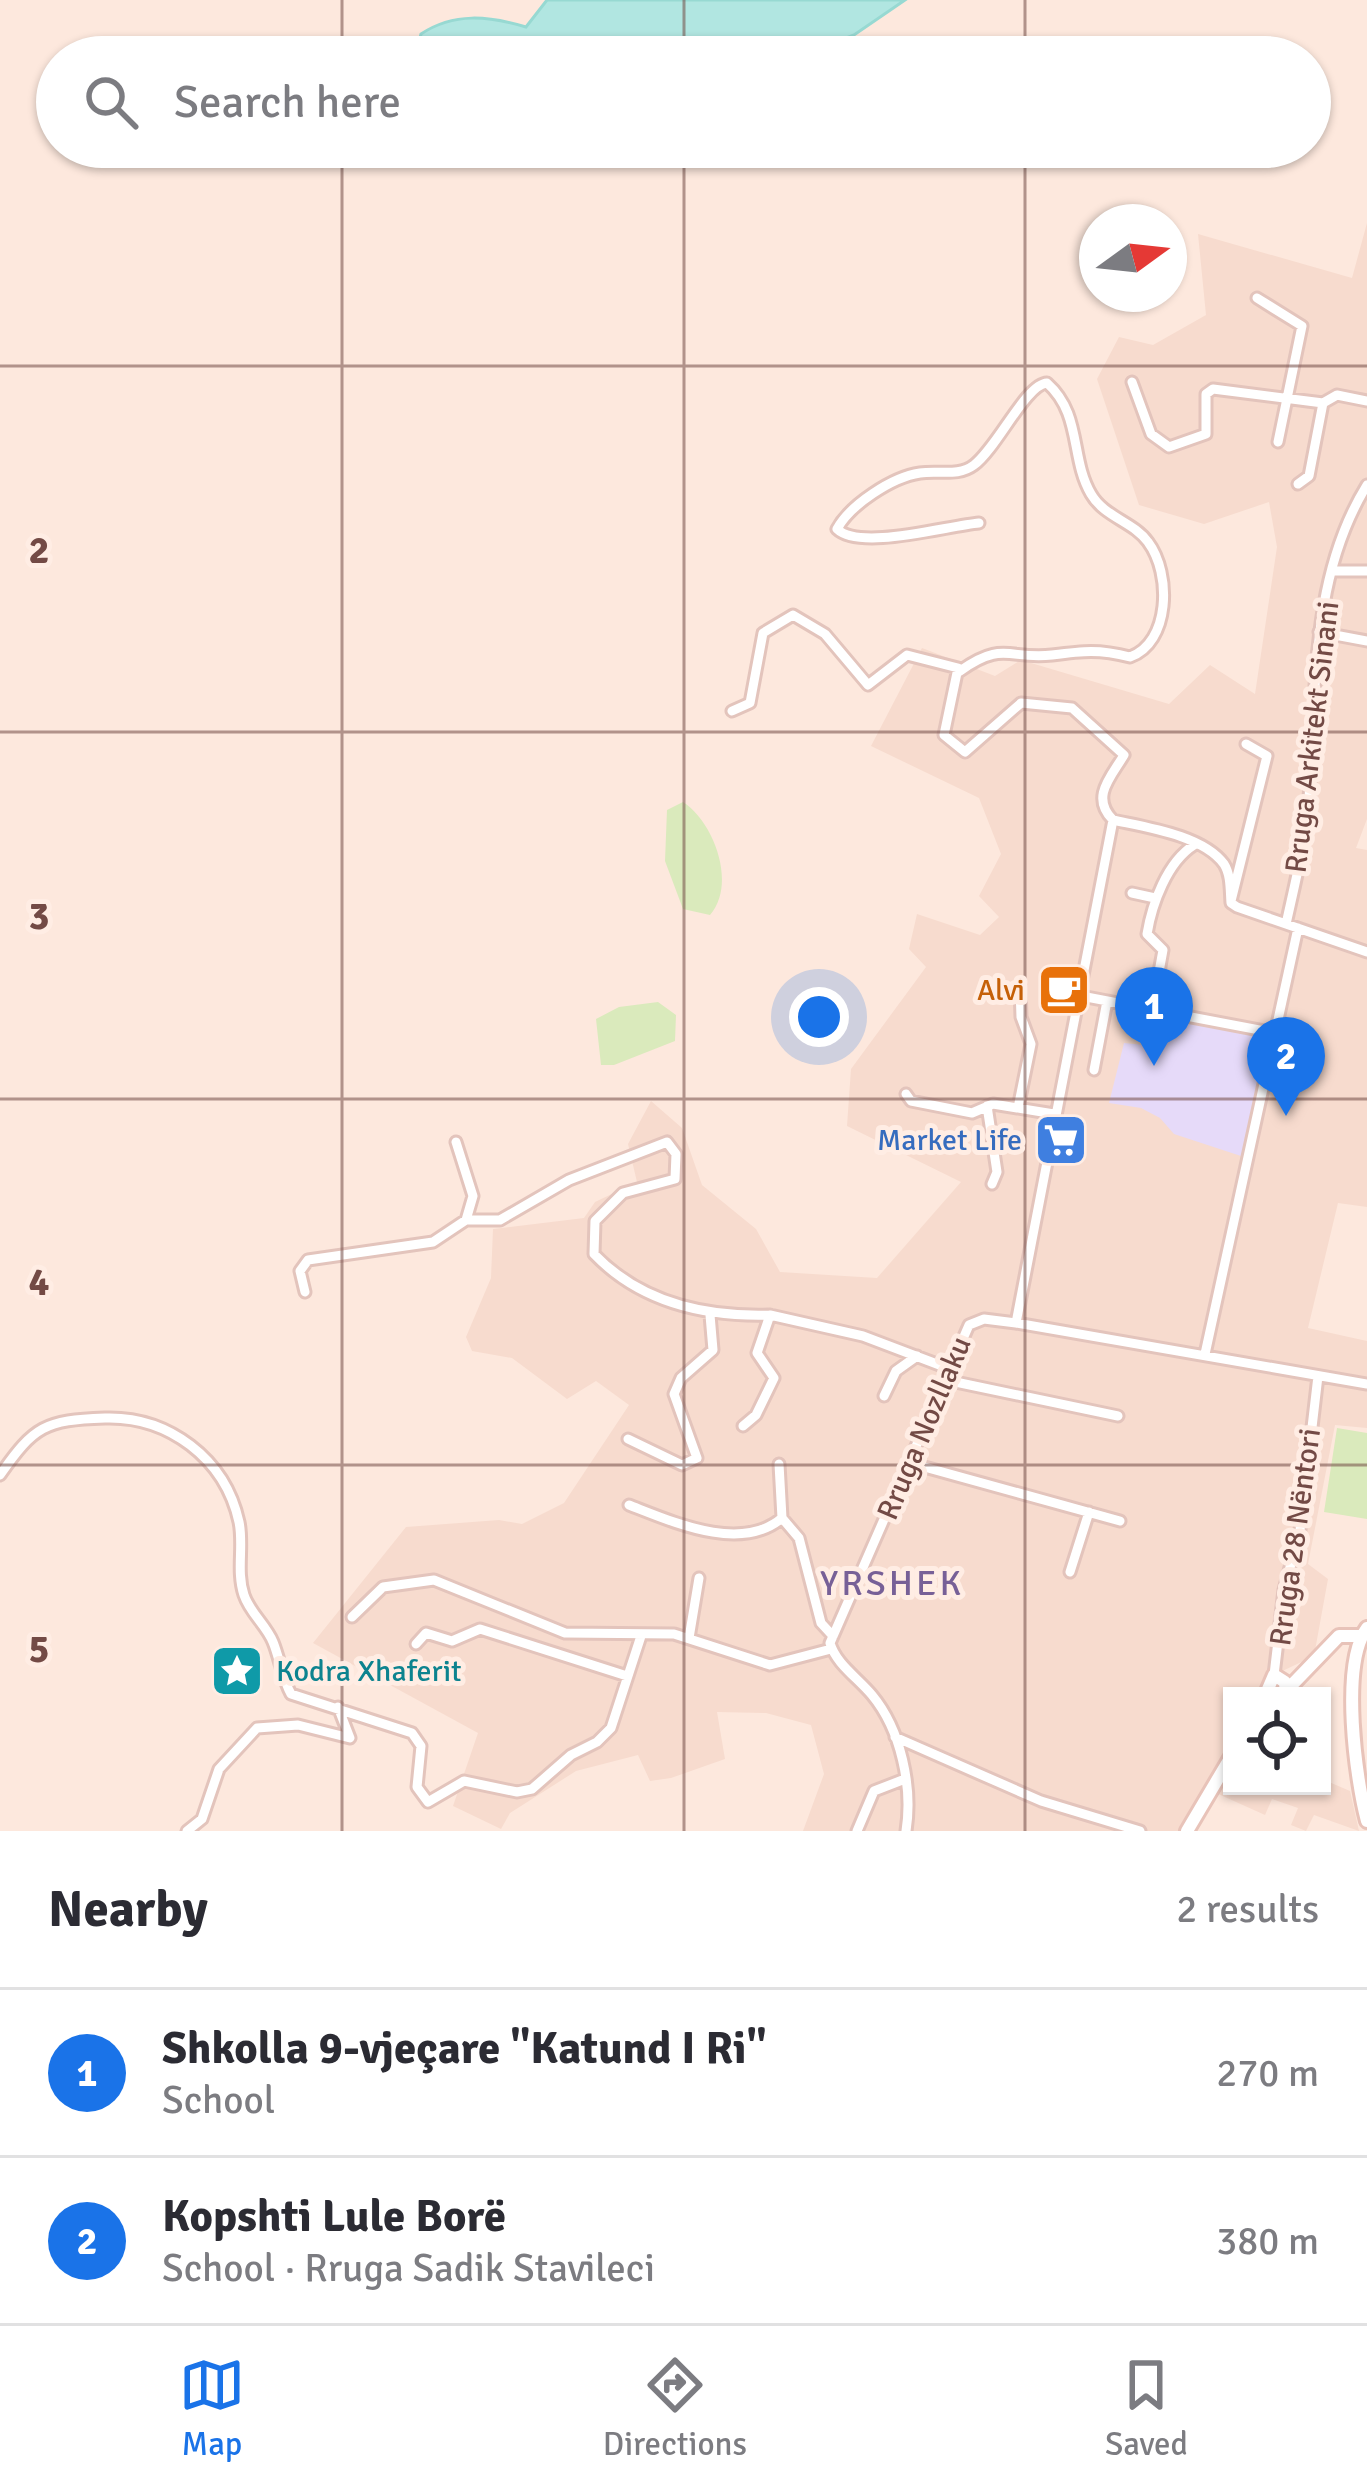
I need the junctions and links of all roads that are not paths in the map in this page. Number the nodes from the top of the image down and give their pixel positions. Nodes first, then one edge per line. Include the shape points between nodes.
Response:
1 (1257, 298) dead end
2 (1132, 382) dead end
3 (1287, 396) junction
4 (1367, 401) edge
5 (1323, 404) junction
6 (1278, 442) dead end
7 (1298, 484) dead end
8 (1367, 485) edge
9 (979, 523) dead end
10 (1334, 571) junction
11 (1367, 572) edge
12 (1319, 632) junction
13 (1367, 641) edge
14 (960, 671) junction
15 (732, 711) dead end
16 (1246, 744) dead end
17 (1113, 820) junction
18 (1194, 845) junction
19 (1132, 893) dead end
20 (1155, 898) junction
21 (1231, 903) junction
22 (1292, 926) junction
23 (1367, 952) edge
24 (1020, 987) dead end
25 (1076, 995) junction
26 (1107, 1001) junction
27 (1152, 1010) junction
28 (1275, 1033) junction
29 (1094, 1070) dead end
30 (906, 1094) dead end
31 (987, 1106) junction
32 (1018, 1108) junction
33 (1054, 1114) junction
34 (457, 1142) dead end
35 (992, 1184) dead end
36 (466, 1220) junction
37 (304, 1292) dead end
38 (710, 1315) junction
39 (770, 1315) junction
40 (1016, 1323) junction
41 (1205, 1354) junction
42 (917, 1356) junction
43 (948, 1375) junction
44 (1318, 1376) junction
45 (1367, 1384) edge
46 (884, 1396) dead end
47 (1118, 1416) dead end
48 (743, 1426) dead end
49 (628, 1439) dead end
50 (910, 1463) junction
51 (779, 1464) dead end
52 (0, 1475) edge
53 (628, 1505) dead end
54 (1089, 1511) junction
55 (782, 1518) junction
56 (1120, 1521) dead end
57 (1070, 1572) dead end
58 (699, 1578) dead end
59 (352, 1617) dead end
60 (1364, 1632) edge
61 (641, 1636) junction
62 (833, 1636) junction
63 (689, 1638) junction
64 (416, 1645) dead end
65 (830, 1648) junction
66 (628, 1676) junction
67 (1282, 1685) edge
68 (338, 1707) junction
69 (895, 1738) junction
70 (1223, 1770) edge
71 (905, 1779) junction
72 (1367, 1821) edge
73 (187, 1831) edge
74 (857, 1831) edge
75 (906, 1831) edge
76 (1140, 1831) edge
77 (1187, 1831) edge

1 - 3 street via 1302,326
2 - 3 street via 1150,434 1168,447 1206,434 1208,390
3 - 5 street
3 - 6 street
4 - 5 street via 1337,394
5 - 7 street via 1309,476
8 - 10 street, Rruga Arkitekt Sinani
9 - 14 street via 911,536 837,530 899,478 970,468 1013,422 1030,390 1047,383 1075,428 1090,493 1154,552 1161,618 1151,645 1130,657 1089,648 1053,655 1007,649
10 - 11 street
10 - 12 street, Rruga Arkitekt Sinani
12 - 13 street
12 - 22 street, Rruga Arkitekt Sinani
14 - 15 street via 907,655 868,685 816,626 786,616 763,633 750,703
14 - 17 street via 947,740 969,750 1030,700 1072,708 1124,755 1103,790
16 - 21 street via 1268,755
17 - 18 street
17 - 25 street
18 - 20 street
18 - 21 street via 1225,865
19 - 20 street
20 - 27 street via 1147,934 1163,950
21 - 22 street
22 - 23 street
22 - 28 street, Rruga Arkitekt Sinani
24 - 32 street via 1031,1044
25 - 26 street
25 - 33 street
26 - 27 street
26 - 29 street
27 - 28 street
28 - 41 street, Rruga Arkitekt Sinani
30 - 31 street via 972,1113
31 - 32 street
31 - 35 street
32 - 33 street
33 - 40 street
34 - 36 street via 474,1202
36 - 37 street via 433,1242 308,1260 300,1271
36 - 38 street via 500,1220 569,1180 667,1142 676,1154 675,1179 617,1196 595,1221 592,1247 647,1293
38 - 39 street
38 - 49 street via 713,1350 674,1394 697,1458 682,1465
39 - 42 street
39 - 48 street via 757,1353 774,1378
40 - 41 street, Rruga Nozllaku
40 - 43 street, Rruga Nozllaku via 974,1321
41 - 44 street, Rruga Nozllaku
42 - 43 street
42 - 46 street via 896,1371
43 - 47 street
43 - 50 street, Rruga Nozllaku
44 - 45 street, Rruga Nozllaku
44 - 67 street, Rruga 28 Nëntori via 1300,1530 1284,1590
50 - 54 street
50 - 62 street, Rruga Nozllaku
51 - 55 street
52 - 68 street via 25,1439 56,1421 130,1418 176,1432 232,1502 244,1594 273,1641 291,1694
53 - 55 street via 678,1526 752,1534
54 - 56 street
54 - 57 street
55 - 62 street via 799,1538 819,1618
58 - 63 street
59 - 61 street via 383,1587 434,1580 550,1629
60 - 67 main road via 1339,1636 1307,1673
60 - 72 main road via 1352,1762
61 - 63 street
61 - 66 street
62 - 65 street, Rruga Nozllaku
63 - 65 street via 770,1665
64 - 66 street via 426,1633 452,1641 480,1629
65 - 69 street via 879,1704
66 - 68 street via 604,1736 532,1789 464,1781 428,1802 417,1786 416,1736
68 - 73 street via 350,1738 298,1724 257,1728 219,1769 202,1819
69 - 71 street
69 - 76 street via 1040,1801
70 - 77 main road
71 - 74 street via 874,1791
71 - 75 street

